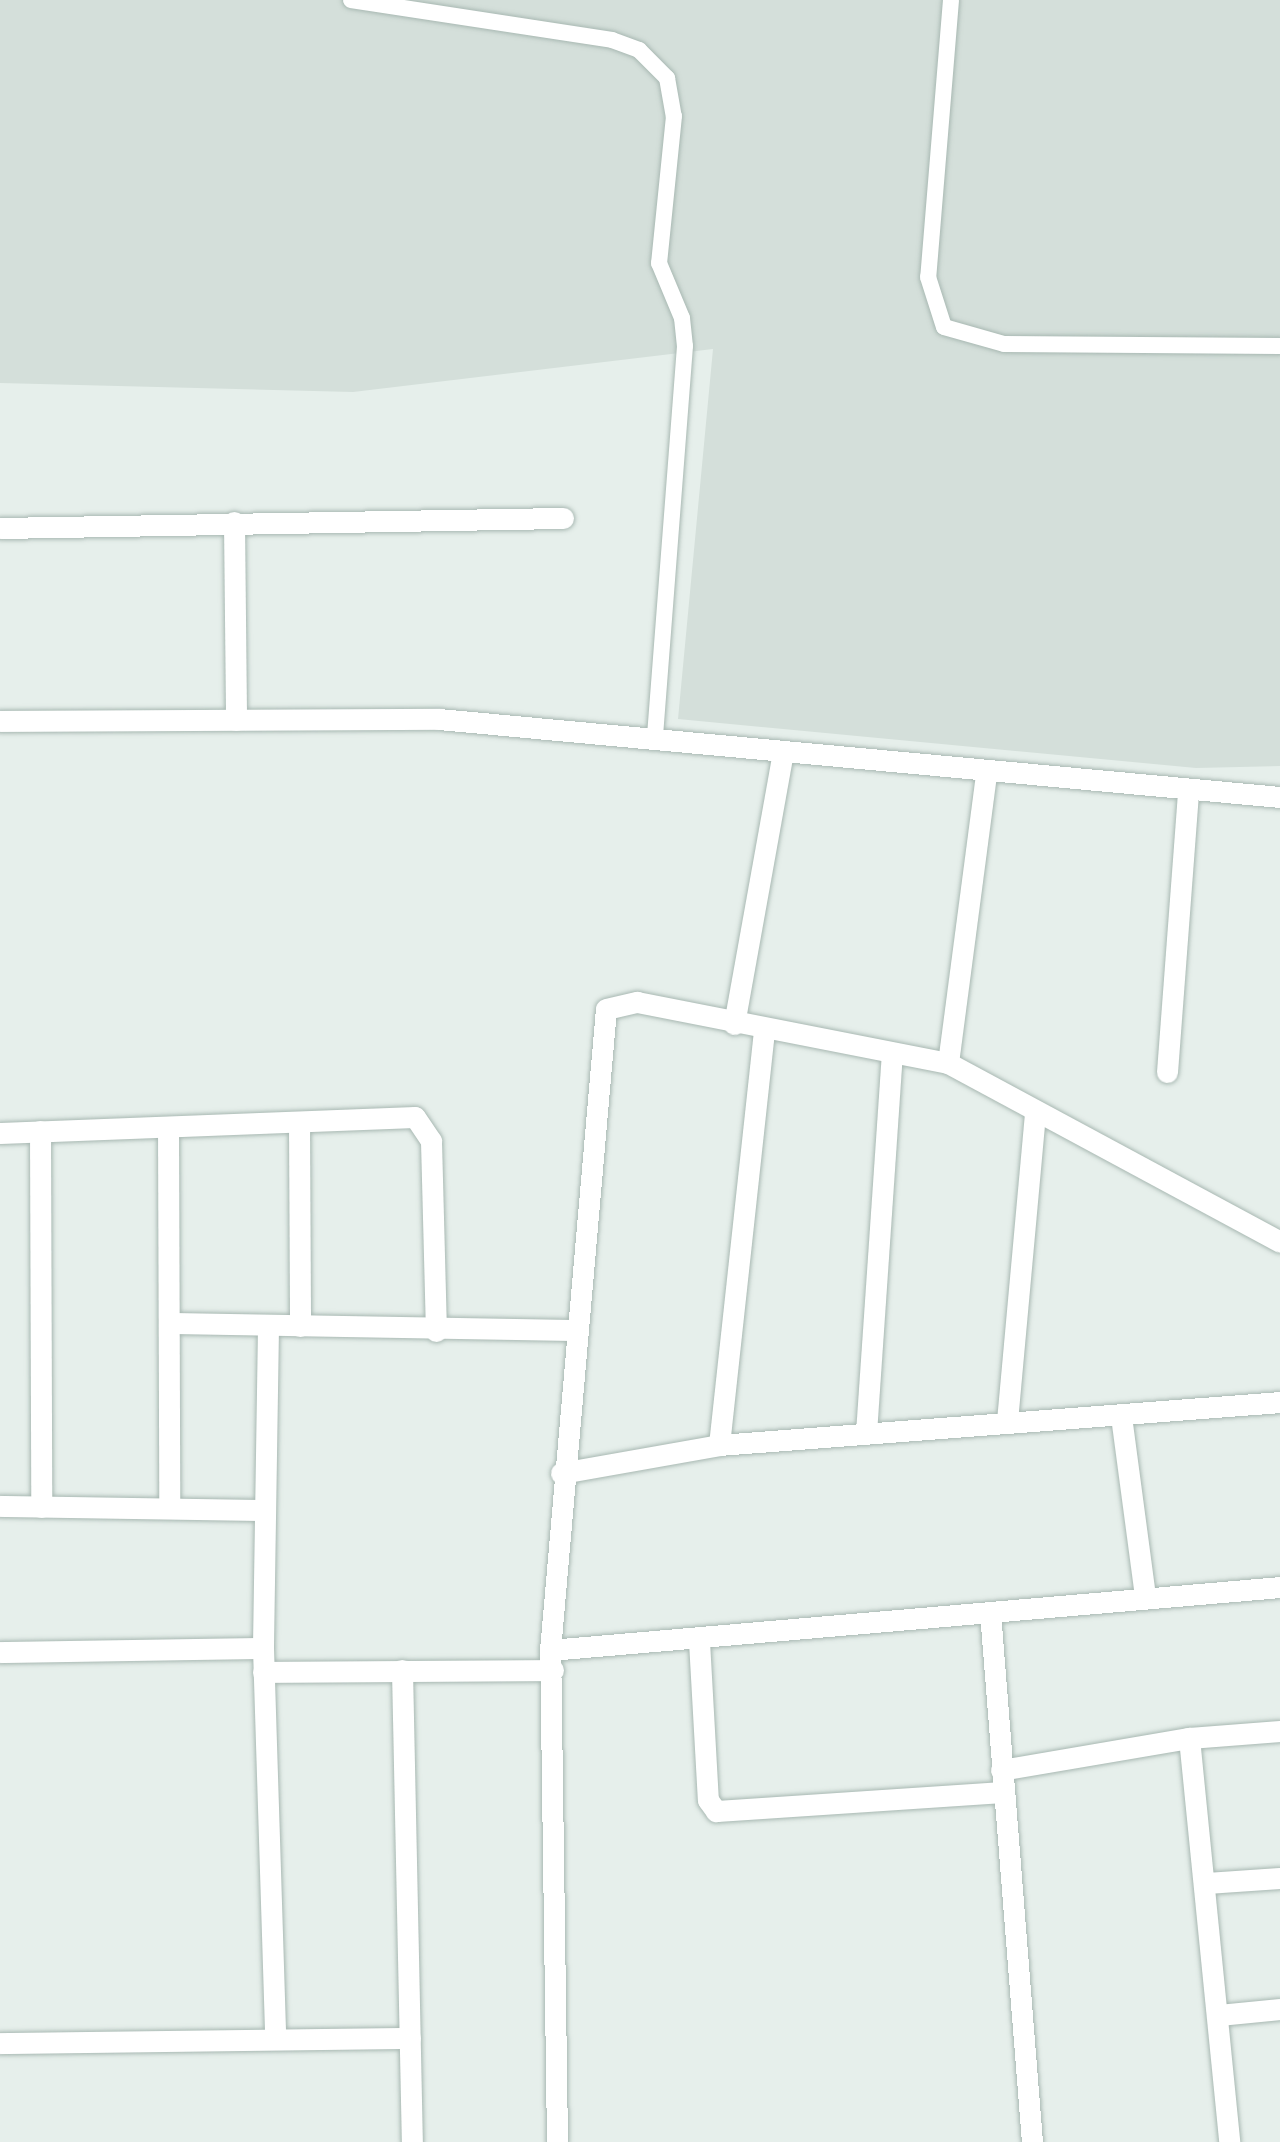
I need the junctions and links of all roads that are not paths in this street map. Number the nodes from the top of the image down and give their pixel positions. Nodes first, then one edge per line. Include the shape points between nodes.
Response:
1 (351, 0) edge
2 (951, 0) edge
3 (1280, 346) edge
4 (564, 518) dead end
5 (234, 522) junction
6 (0, 527) edge
7 (236, 720) junction
8 (0, 721) edge
9 (655, 740) junction
10 (783, 753) junction
11 (986, 773) junction
12 (1188, 793) junction
13 (1280, 797) edge
14 (734, 1024) junction
15 (764, 1031) junction
16 (892, 1054) junction
17 (948, 1063) junction
18 (1167, 1072) dead end
19 (1035, 1115) junction
20 (299, 1122) junction
21 (168, 1128) junction
22 (40, 1131) junction
23 (0, 1133) edge
24 (1280, 1242) edge
25 (169, 1323) junction
26 (300, 1326) junction
27 (268, 1327) junction
28 (576, 1330) junction
29 (436, 1331) junction
30 (1280, 1402) edge
31 (1121, 1416) junction
32 (1007, 1421) junction
33 (866, 1433) junction
34 (719, 1445) junction
35 (561, 1473) junction
36 (0, 1506) edge
37 (41, 1507) junction
38 (169, 1508) junction
39 (265, 1510) junction
40 (1280, 1587) edge
41 (1145, 1597) junction
42 (990, 1612) junction
43 (699, 1642) junction
44 (262, 1648) junction
45 (0, 1652) edge
46 (551, 1660) junction
47 (402, 1670) junction
48 (263, 1672) junction
49 (1280, 1731) edge
50 (1189, 1738) junction
51 (1002, 1781) junction
52 (1280, 1878) edge
53 (1206, 1883) junction
54 (1280, 2009) edge
55 (1219, 2015) junction
56 (275, 2035) junction
57 (410, 2038) junction
58 (0, 2043) edge
59 (412, 2142) edge
60 (556, 2142) edge
61 (1032, 2142) edge
62 (1229, 2142) edge

1 - 9 lane via 612,40 639,50 667,78 674,116 659,263 682,318 685,346
2 - 3 lane via 928,277 944,327 1004,344
4 - 5 street
5 - 6 street
5 - 7 street
7 - 8 street
7 - 9 street via 439,719
9 - 10 street
10 - 11 street
10 - 14 street
11 - 12 street
11 - 17 street
12 - 13 street
12 - 18 street
14 - 15 street
14 - 28 street via 637,1002 601,1015
15 - 16 street
15 - 34 street
16 - 17 street
16 - 33 street
17 - 19 street
19 - 24 street
19 - 32 street
20 - 21 street
20 - 26 street
20 - 29 street via 403,1115 426,1127
21 - 22 street
21 - 25 street
22 - 23 street
22 - 37 street
25 - 27 street
25 - 38 street
26 - 27 street
26 - 29 street
27 - 39 street
28 - 29 street
28 - 35 street
30 - 31 street
31 - 32 street
31 - 41 street
32 - 33 street
33 - 34 street
34 - 35 street
35 - 46 street
36 - 37 street
37 - 38 street
38 - 39 street
39 - 44 street
40 - 41 street
41 - 42 street
42 - 43 street
42 - 51 street
43 - 46 street
43 - 51 street via 708,1800 716,1811
44 - 45 street
44 - 48 street
46 - 47 street
46 - 60 street
47 - 48 street
47 - 57 street
48 - 56 street
49 - 50 street
50 - 51 street
50 - 53 street
51 - 61 street
52 - 53 street
53 - 55 street
54 - 55 street
55 - 62 street
56 - 57 street
56 - 58 street
57 - 59 street

